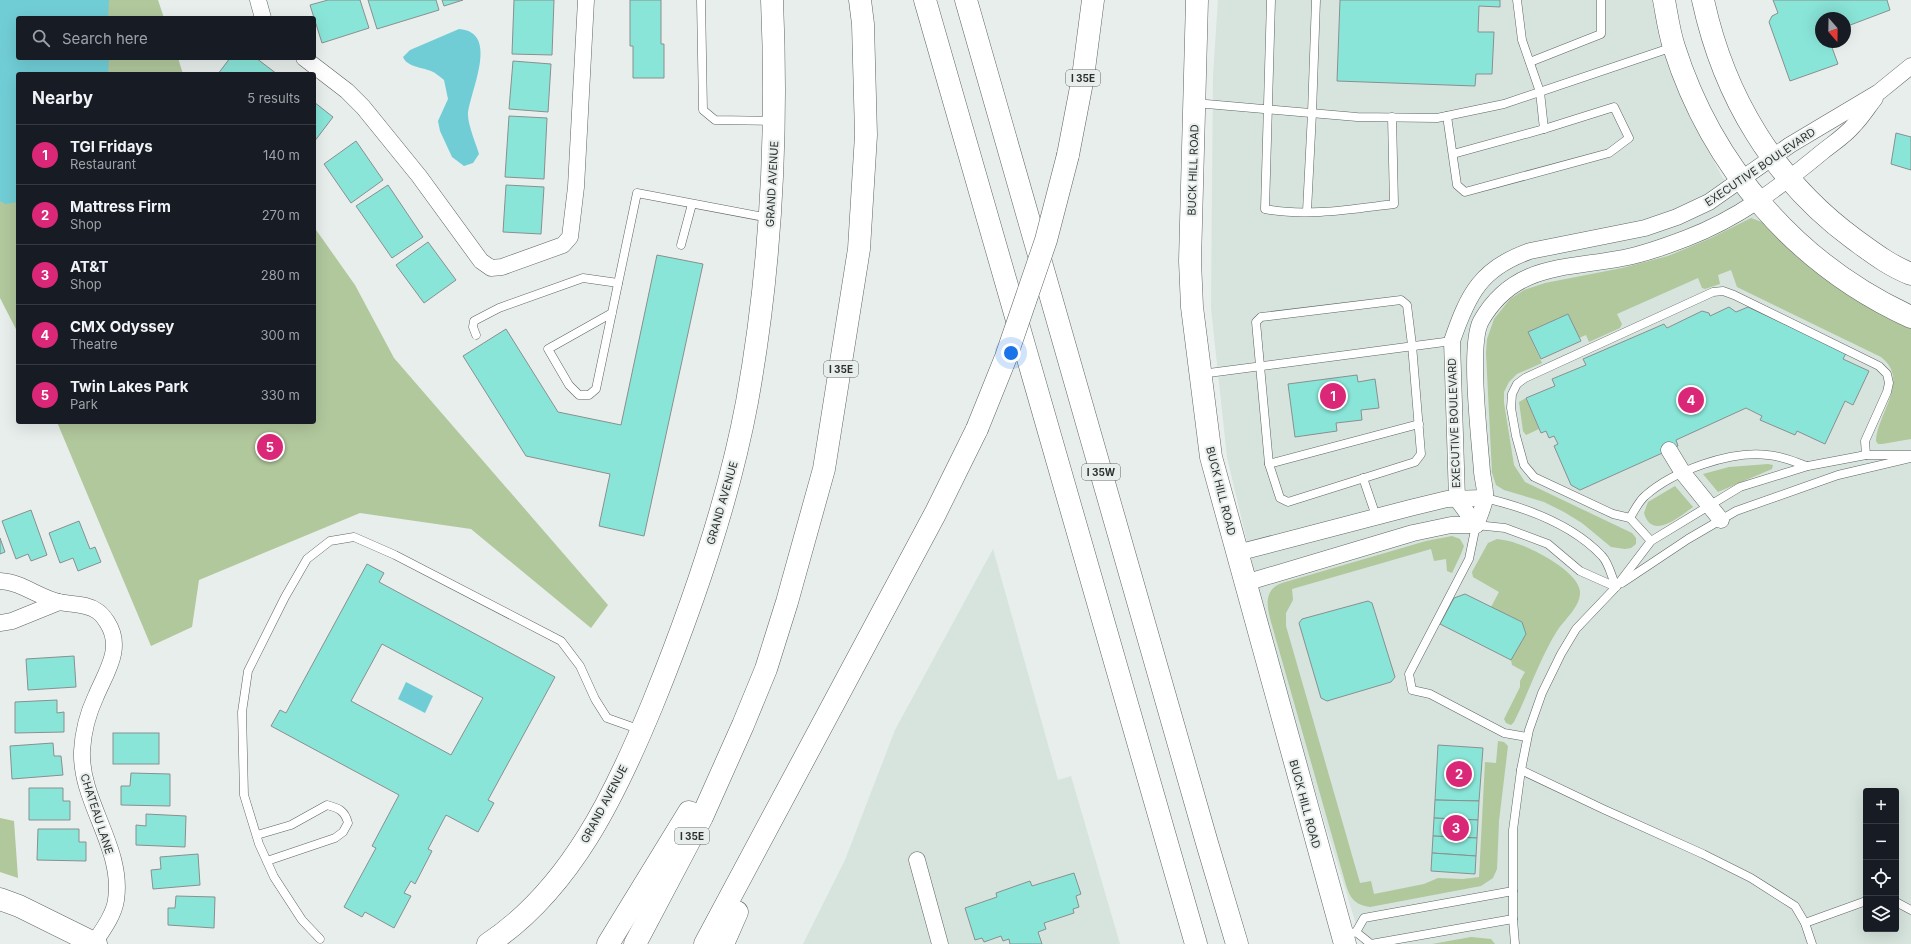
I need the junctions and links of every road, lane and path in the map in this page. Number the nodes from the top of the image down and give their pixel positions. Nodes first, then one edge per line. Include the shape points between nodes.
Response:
1 (586, 0) edge
2 (701, 0) edge
3 (772, 0) edge
4 (860, 0) edge
5 (924, 0) edge
6 (966, 0) edge
7 (1093, 0) edge
8 (1197, 0) edge
9 (1272, 0) edge
10 (1316, 0) edge
11 (1517, 0) edge
12 (1601, 0) edge
13 (1664, 0) edge
14 (1703, 0) edge
15 (260, 1) edge
16 (263, 16) edge
17 (1674, 47) junction
18 (307, 60) edge
19 (1530, 62) junction
20 (1911, 66) edge
21 (1540, 92) junction
22 (1879, 92) junction
23 (1195, 103) junction
24 (1268, 109) junction
25 (1312, 113) junction
26 (1447, 116) junction
27 (1392, 117) junction
28 (775, 121) junction
29 (1544, 129) junction
30 (1452, 154) junction
31 (1772, 159) junction
32 (1790, 179) junction
33 (1741, 181) junction
34 (1759, 201) junction
35 (692, 204) junction
36 (1307, 211) junction
37 (770, 218) junction
38 (681, 245) dead end
39 (1911, 274) edge
40 (618, 283) junction
41 (612, 313) junction
42 (1911, 317) edge
43 (476, 335) dead end
44 (1452, 340) junction
45 (1412, 345) junction
46 (1259, 365) junction
47 (1200, 374) junction
48 (1419, 424) junction
49 (1669, 450) dead end
50 (1866, 455) junction
51 (1911, 455) edge
52 (1911, 458) edge
53 (1269, 464) junction
54 (1808, 466) junction
55 (1683, 473) junction
56 (1363, 478) junction
57 (1485, 498) junction
58 (1457, 499) junction
59 (1710, 506) junction
60 (1376, 516) junction
61 (1630, 518) junction
62 (1721, 520) junction
63 (1476, 525) junction
64 (1651, 541) junction
65 (1237, 553) junction
66 (0, 581) edge
67 (1245, 583) junction
68 (1616, 587) junction
69 (59, 602) junction
70 (0, 623) edge
71 (743, 725) junction
72 (642, 730) junction
73 (818, 734) junction
74 (1528, 737) junction
75 (1521, 770) junction
76 (257, 835) junction
77 (917, 860) dead end
78 (267, 861) junction
79 (1513, 891) junction
80 (0, 899) edge
81 (1863, 902) edge
82 (1899, 904) edge
83 (1911, 910) edge
84 (1513, 919) junction
85 (1805, 923) junction
86 (1348, 937) edge
87 (321, 942) edge
88 (95, 944) edge
89 (488, 944) edge
90 (608, 944) edge
91 (635, 944) edge
92 (705, 944) edge
93 (723, 944) edge
94 (940, 944) edge
95 (1196, 944) edge
96 (1237, 944) edge
97 (1515, 944) edge
98 (1812, 944) edge

1 - 18 street via 576,187 570,237 563,245 502,267 491,268 481,262 419,176 363,108 347,91
2 - 28 lane via 703,110 715,120
3 - 28 main road, GRAND AVENUE
4 - 71 main road, I 35E via 866,135 859,248 852,305 824,469 788,602 766,669
5 - 95 main road
6 - 96 main road, I 35W
7 - 73 main road, I 35E, bridge via 1083,77 1068,155 1043,248 1006,357 977,429 935,514
8 - 23 main road, BUCK HILL ROAD
9 - 24 lane
10 - 25 lane
11 - 19 lane via 1522,40
12 - 19 lane via 1601,34
13 - 17 main road
14 - 31 main road via 1710,33 1726,78
15 - 16 street
17 - 21 lane
17 - 33 main road via 1691,93 1715,141
19 - 21 lane
20 - 22 street, EXECUTIVE BOULEVARD
21 - 26 lane via 1504,104
21 - 29 lane
22 - 31 street, EXECUTIVE BOULEVARD via 1790,145
22 - 32 street, EXECUTIVE BOULEVARD via 1854,126
23 - 24 lane
23 - 47 main road, BUCK HILL ROAD via 1190,261 1192,307
24 - 25 lane
24 - 36 lane via 1265,209
25 - 27 lane
25 - 36 lane
26 - 27 lane
26 - 30 lane
27 - 36 lane via 1394,204 1335,212
28 - 37 main road, GRAND AVENUE
29 - 30 lane
29 - 30 lane via 1614,107 1629,138 1609,153 1464,192 1457,185
31 - 32 main road
31 - 33 street, EXECUTIVE BOULEVARD
32 - 34 street, EXECUTIVE BOULEVARD
32 - 39 main road via 1822,214 1848,235 1875,255
33 - 34 main road
33 - 44 street, EXECUTIVE BOULEVARD via 1709,202 1645,228 1547,247 1512,257 1483,278 1471,293
34 - 42 main road via 1799,245 1827,268 1888,306
34 - 57 street, EXECUTIVE BOULEVARD via 1689,238 1656,250 1536,274 1505,290 1493,303 1480,322 1476,336
35 - 37 lane
35 - 38 lane
35 - 40 lane via 637,193
37 - 72 main road, GRAND AVENUE via 759,329 747,403 733,464 697,587
40 - 41 lane
40 - 43 lane via 583,278 499,308 474,321
41 - 41 lane via 596,389 589,395 579,395 569,385 548,349
44 - 45 lane
44 - 58 street, EXECUTIVE BOULEVARD
45 - 46 lane
45 - 46 lane via 1406,304 1401,300 1261,317 1256,322
45 - 48 lane
46 - 47 lane
46 - 53 lane
47 - 65 main road, BUCK HILL ROAD via 1211,456
48 - 53 lane
48 - 56 lane via 1421,454 1415,462
49 - 55 street
50 - 51 lane
50 - 54 lane
50 - 61 lane via 1865,441 1887,392 1887,374 1879,366 1734,295 1723,291 1713,292 1525,378 1517,384 1512,394 1511,408 1516,436 1524,465 1534,477 1613,514
52 - 62 lane via 1838,475 1736,511
53 - 56 lane via 1280,498 1288,502
54 - 55 lane via 1769,455 1752,454 1728,458
54 - 59 lane via 1740,487
55 - 59 street
55 - 61 lane via 1644,496
56 - 60 lane
57 - 58 street
57 - 63 street, EXECUTIVE BOULEVARD
57 - 68 lane via 1528,510 1568,528 1603,557
58 - 60 street
58 - 63 street, EXECUTIVE BOULEVARD
59 - 62 street
59 - 64 lane
60 - 65 street
61 - 64 lane
62 - 68 lane
63 - 67 street via 1451,525 1413,533
63 - 68 lane via 1505,528 1548,544 1580,570
63 - 74 lane via 1469,559 1410,674 1412,690 1430,694 1504,733
64 - 68 lane
65 - 67 main road, BUCK HILL ROAD
66 - 69 street, CHATEAU LANE via 31,589
67 - 86 main road, BUCK HILL ROAD via 1321,864
68 - 74 lane via 1576,629 1561,654 1542,693
69 - 70 street, CHATEAU LANE via 12,621
69 - 88 street, CHATEAU LANE via 85,605 98,611 108,622 115,652 88,717 82,751 83,774 113,862 116,880 116,901
71 - 90 main road
71 - 91 main road, I 35E via 702,817
72 - 76 lane via 607,718 580,666 561,642 395,554 354,537 330,541 307,559 248,671 242,712 244,795
72 - 89 main road, GRAND AVENUE via 610,796 585,841 561,876 533,909
73 - 92 main road, I 35E
73 - 93 main road
74 - 75 lane
75 - 79 lane via 1514,830
75 - 85 lane via 1751,878 1795,906
76 - 78 lane
76 - 78 lane via 291,825 327,805 338,808 346,815 348,823 343,832 335,838
77 - 94 street
78 - 87 lane via 274,877 302,920
79 - 84 lane
79 - 86 lane via 1364,918
80 - 88 main road
81 - 85 lane
82 - 83 lane
84 - 86 lane via 1371,944
84 - 97 lane
85 - 98 lane

